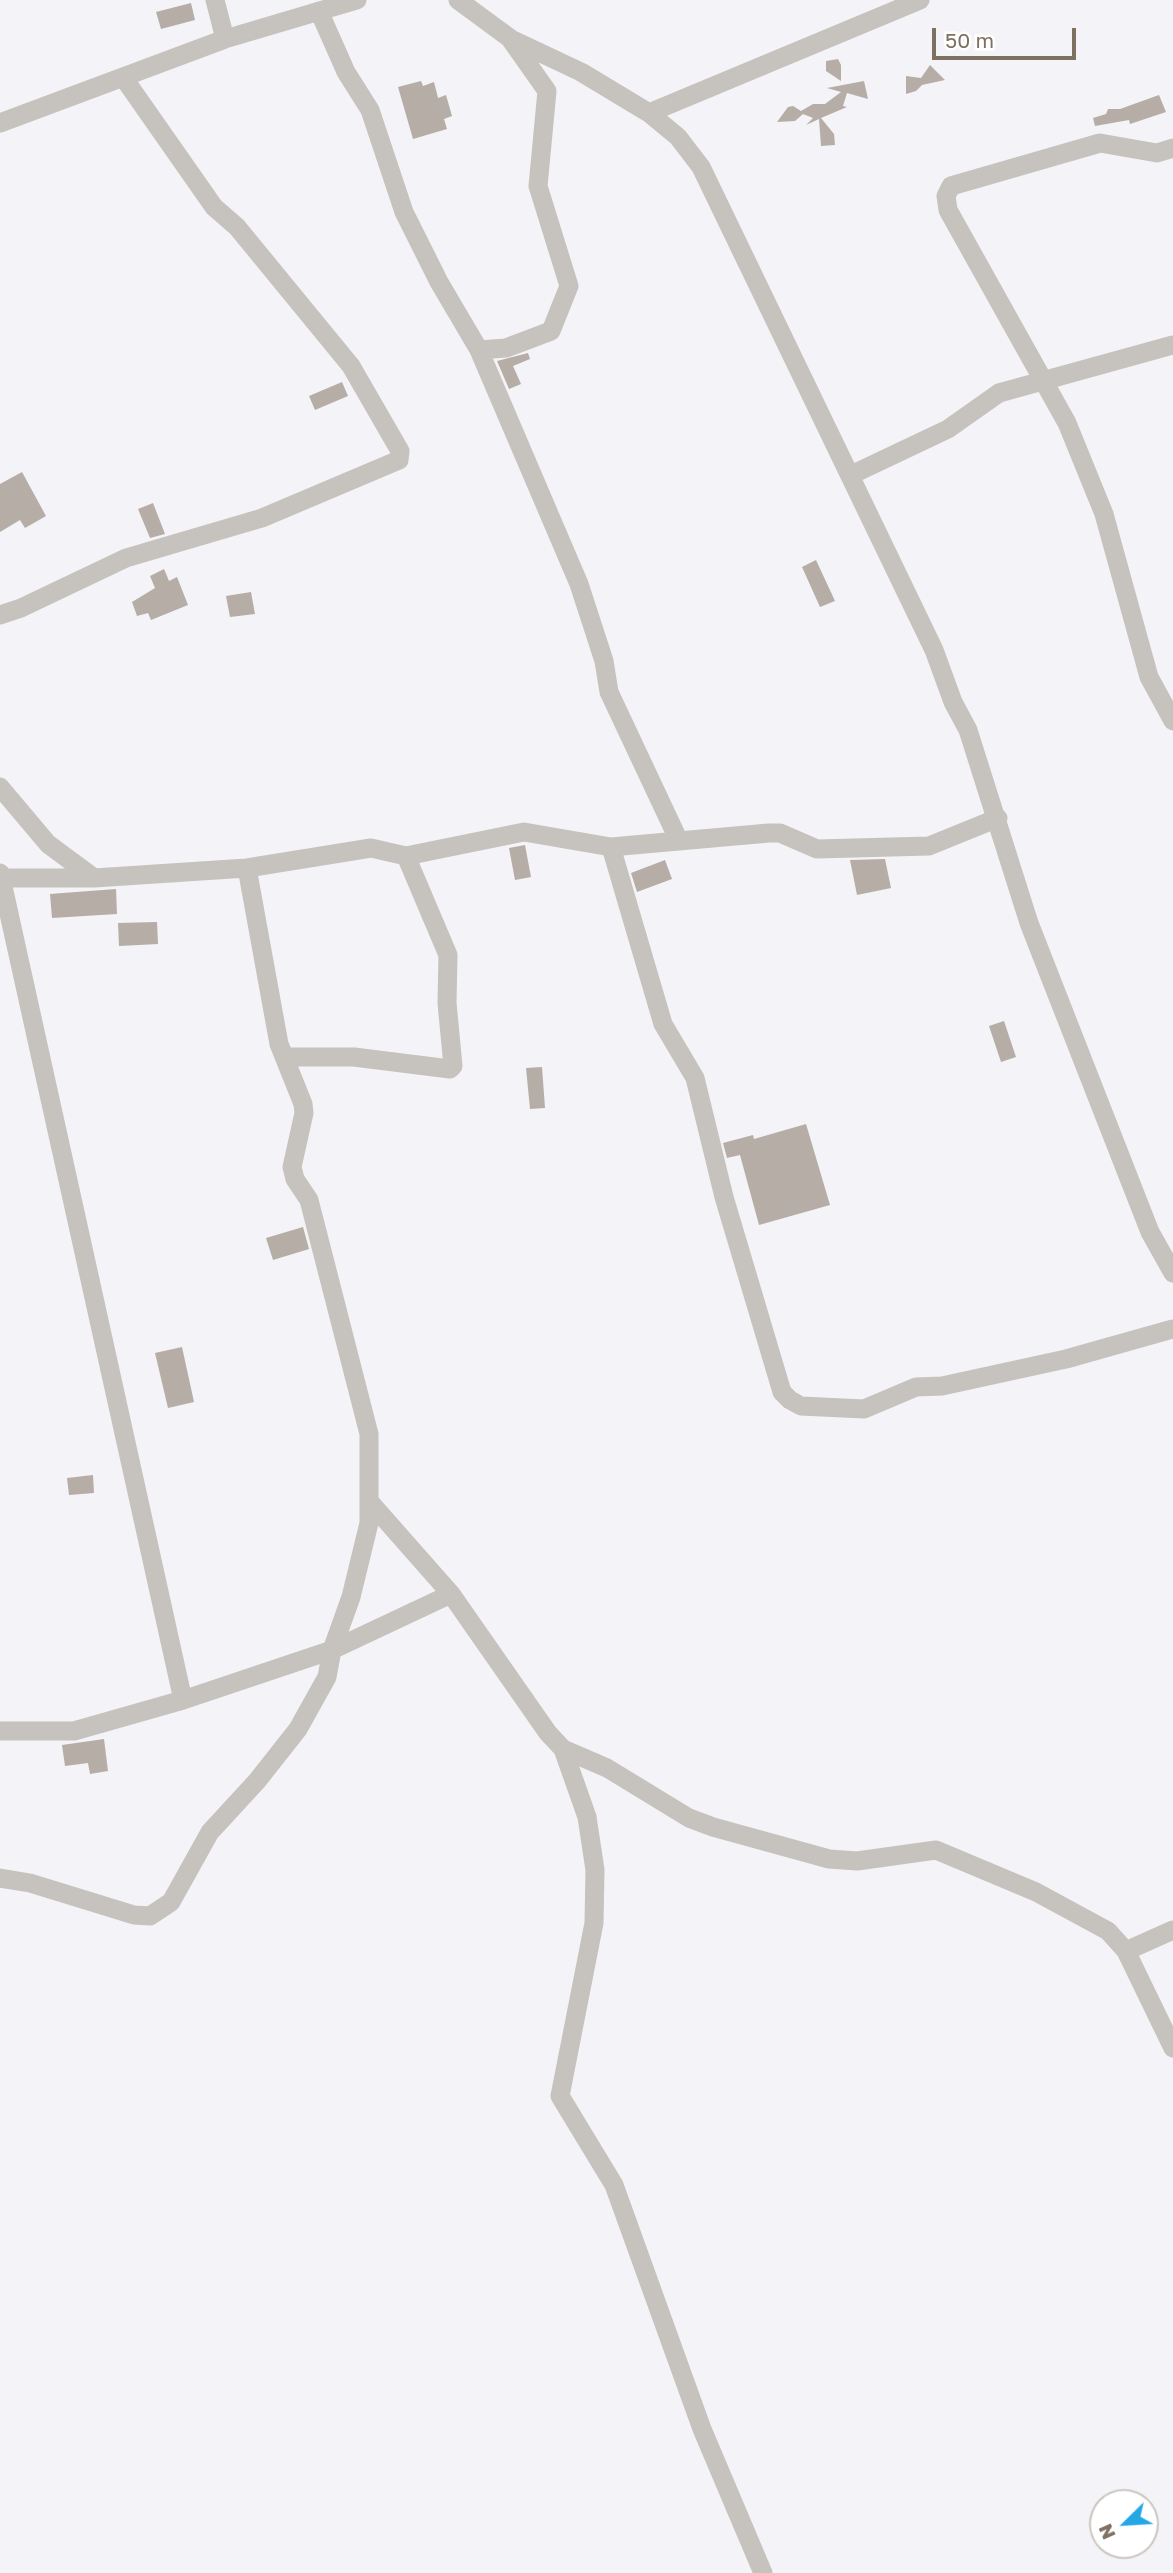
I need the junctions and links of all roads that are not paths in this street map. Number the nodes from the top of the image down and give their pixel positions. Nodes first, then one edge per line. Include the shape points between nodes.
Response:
1 (215, 0) edge
2 (357, 0) edge
3 (458, 0) edge
4 (920, 0) edge
5 (319, 11) junction
6 (225, 39) junction
7 (511, 39) junction
8 (123, 77) junction
9 (649, 113) junction
10 (0, 123) edge
11 (1173, 148) edge
12 (1173, 345) edge
13 (479, 350) junction
14 (1043, 379) junction
15 (851, 475) junction
16 (0, 615) edge
17 (1173, 721) edge
18 (0, 787) edge
19 (998, 818) junction
20 (679, 841) junction
21 (611, 847) junction
22 (406, 856) junction
23 (247, 868) junction
24 (0, 876) edge
25 (93, 878) junction
26 (285, 1056) junction
27 (1173, 1273) edge
28 (1173, 1329) edge
29 (369, 1501) junction
30 (451, 1594) junction
31 (332, 1650) junction
32 (183, 1700) junction
33 (0, 1731) edge
34 (563, 1749) junction
35 (0, 1878) edge
36 (1173, 1930) edge
37 (1126, 1951) junction
38 (1173, 2048) edge
39 (763, 2573) edge

1 - 6 street
2 - 5 street
3 - 7 street
4 - 9 street
5 - 6 street
5 - 13 street via 346,72 370,110 404,212
6 - 8 street
7 - 9 street via 581,72
7 - 13 street via 547,91 538,186 569,286 551,331 494,351
8 - 10 street
8 - 16 street via 214,207 237,227 351,366 400,451 399,460 262,518 126,558
9 - 15 street via 678,137 701,167
11 - 14 street via 1157,153 1100,143 951,186 946,196 948,210
12 - 14 street
13 - 20 street via 579,584 609,692
14 - 15 street via 993,396 948,429
14 - 17 street via 1067,423 1104,514 1149,677
15 - 19 street via 934,650
18 - 25 street via 48,844
19 - 20 street via 929,846 817,849 780,833
19 - 27 street via 1029,923 1150,1232
20 - 21 street
21 - 22 street via 524,831
21 - 28 street via 663,1024 695,1077 724,1197 782,1392 790,1400 801,1406 864,1409 916,1387 942,1386 1066,1359
22 - 23 street via 372,848
22 - 26 street via 448,955 453,1066
23 - 25 street
23 - 26 street via 279,1044
24 - 25 street
24 - 32 street
26 - 29 street via 304,1113 292,1167 309,1200 369,1434
29 - 30 street
29 - 31 street via 369,1523 351,1597
30 - 31 street
30 - 34 street
31 - 32 street
31 - 35 street via 327,1677 298,1729 210,1832 171,1902 161,1911 134,1915
32 - 33 street via 74,1731
34 - 37 street via 607,1768 689,1818 829,1859 857,1861 936,1850 1036,1892 1108,1931
34 - 39 street via 587,1817 594,1910 560,2096 614,2185 702,2428
36 - 37 street
37 - 38 street

